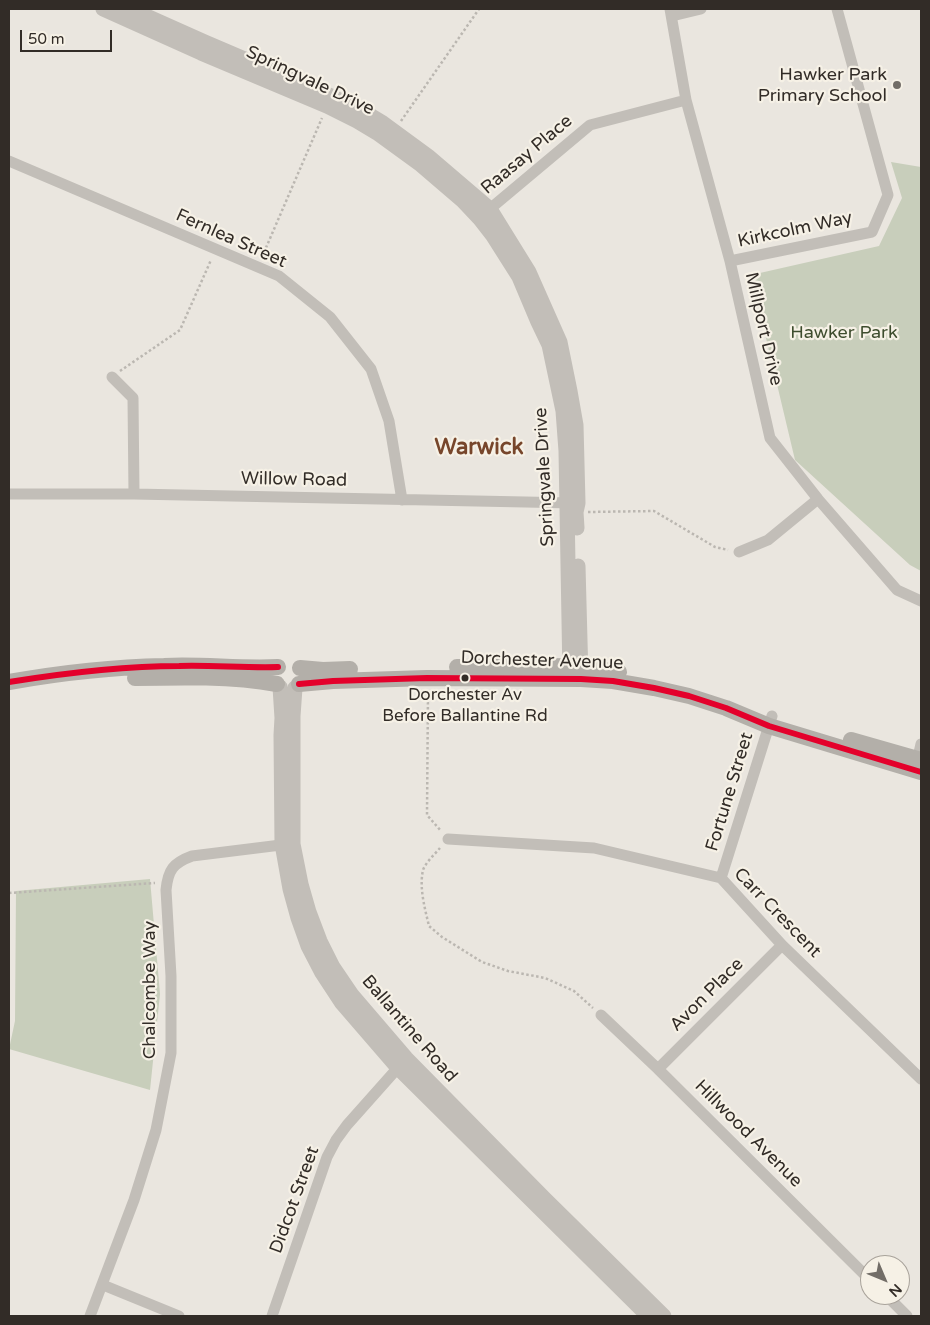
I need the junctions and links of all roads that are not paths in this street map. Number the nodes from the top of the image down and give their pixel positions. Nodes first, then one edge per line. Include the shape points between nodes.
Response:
1 (103, 9) edge
2 (131, 9) edge
3 (702, 9) edge
4 (837, 9) edge
5 (671, 12) edge
6 (686, 100) junction
7 (9, 161) edge
8 (485, 213) junction
9 (730, 261) junction
10 (112, 377) road end
11 (9, 494) edge
12 (134, 494) junction
13 (818, 499) junction
14 (402, 500) junction
15 (574, 506) junction
16 (739, 552) road end
17 (921, 601) edge
18 (576, 672) junction
19 (9, 682) edge
20 (290, 682) junction
21 (9, 692) edge
22 (771, 721) junction
23 (919, 761) edge
24 (448, 839) road end
25 (287, 844) junction
26 (721, 878) junction
27 (782, 945) junction
28 (601, 1015) road end
29 (402, 1063) junction
30 (658, 1069) junction
31 (921, 1079) edge
32 (860, 1270) edge
33 (103, 1285) junction
34 (896, 1305) edge
35 (90, 1316) edge
36 (179, 1316) edge
37 (272, 1316) edge
38 (648, 1316) edge
39 (664, 1316) edge
40 (907, 1316) edge

1 - 8 street, Springvale Drive via 327,106 371,129
2 - 8 street, Springvale Drive via 363,111 428,156
3 - 5 street
4 - 9 street, Kirkcolm Way via 888,195 872,232
5 - 6 street, Millport Drive
6 - 8 street, Raasay Place via 590,125
6 - 9 street, Millport Drive
7 - 14 street, Fernlea Street via 279,276 330,317 371,368 389,421
8 - 15 street, Springvale Drive via 529,272 560,342 576,425
9 - 13 street, Millport Drive via 770,438
10 - 12 street via 133,398
11 - 12 street, Willow Road
12 - 14 street, Willow Road
13 - 16 street via 768,540
13 - 17 street, Millport Drive via 897,590
14 - 15 street, Willow Road
15 - 18 street, Springvale Drive
18 - 20 main road, Dorchester Avenue
18 - 20 main road, Dorchester Avenue via 322,670
18 - 22 main road, Dorchester Avenue via 658,678 695,689
19 - 20 main road via 80,671 165,666 278,667 275,677
20 - 21 main road, Dorchester Avenue via 121,678
20 - 25 street, Ballantine Road via 293,716
22 - 23 main road, Dorchester Avenue
22 - 26 street, Fortune Street
24 - 26 street, Carr Crescent via 594,848
25 - 29 street, Ballantine Road via 309,912 333,966
25 - 33 street, Chalcombe Way via 192,856 180,861 170,872 166,890 171,1053 156,1130
26 - 27 street, Carr Crescent
27 - 30 street, Avon Place
27 - 31 street, Carr Crescent
28 - 30 street, Hillwood Avenue
29 - 37 street, Didcot Street via 336,1140
29 - 38 street, Ballantine Road
29 - 39 street, Ballantine Road
30 - 32 street, Hillwood Avenue
33 - 35 street, Chalcombe Way
33 - 36 street
34 - 40 street

